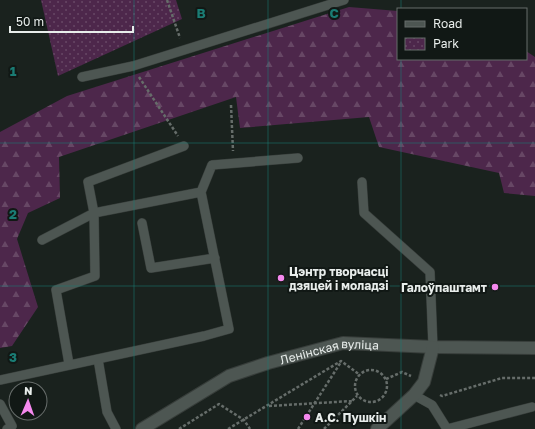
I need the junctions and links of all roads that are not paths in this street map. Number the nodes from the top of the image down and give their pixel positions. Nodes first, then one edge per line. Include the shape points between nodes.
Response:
1 (344, 0) edge
2 (82, 77) dead end
3 (184, 146) road end
4 (298, 158) dead end
5 (362, 182) dead end
6 (202, 192) junction
7 (94, 213) junction
8 (142, 223) dead end
9 (42, 240) dead end
10 (215, 258) junction
11 (433, 347) junction
12 (535, 348) edge
13 (98, 360) junction
14 (69, 364) junction
15 (0, 380) edge
16 (414, 395) junction
17 (0, 404) edge
18 (532, 407) dead end
19 (7, 429) edge
20 (116, 429) edge
21 (142, 429) edge
22 (378, 429) edge
23 (447, 429) edge

1 - 2 lane via 133,66
3 - 7 lane via 88,182
4 - 6 lane via 212,165
5 - 11 lane via 364,213 430,272
6 - 7 lane
6 - 10 lane
7 - 9 lane
7 - 14 lane via 95,276 56,290
8 - 10 lane via 151,268
10 - 13 lane via 229,329
11 - 12 main road, Ленінская вуліца
11 - 16 main road via 424,382
11 - 21 main road, Ленінская вуліца via 343,343 268,363 229,376
13 - 14 lane
13 - 20 lane via 107,412
14 - 15 lane
16 - 22 main road
16 - 23 lane via 432,405
17 - 19 lane via 12,426
18 - 23 lane

